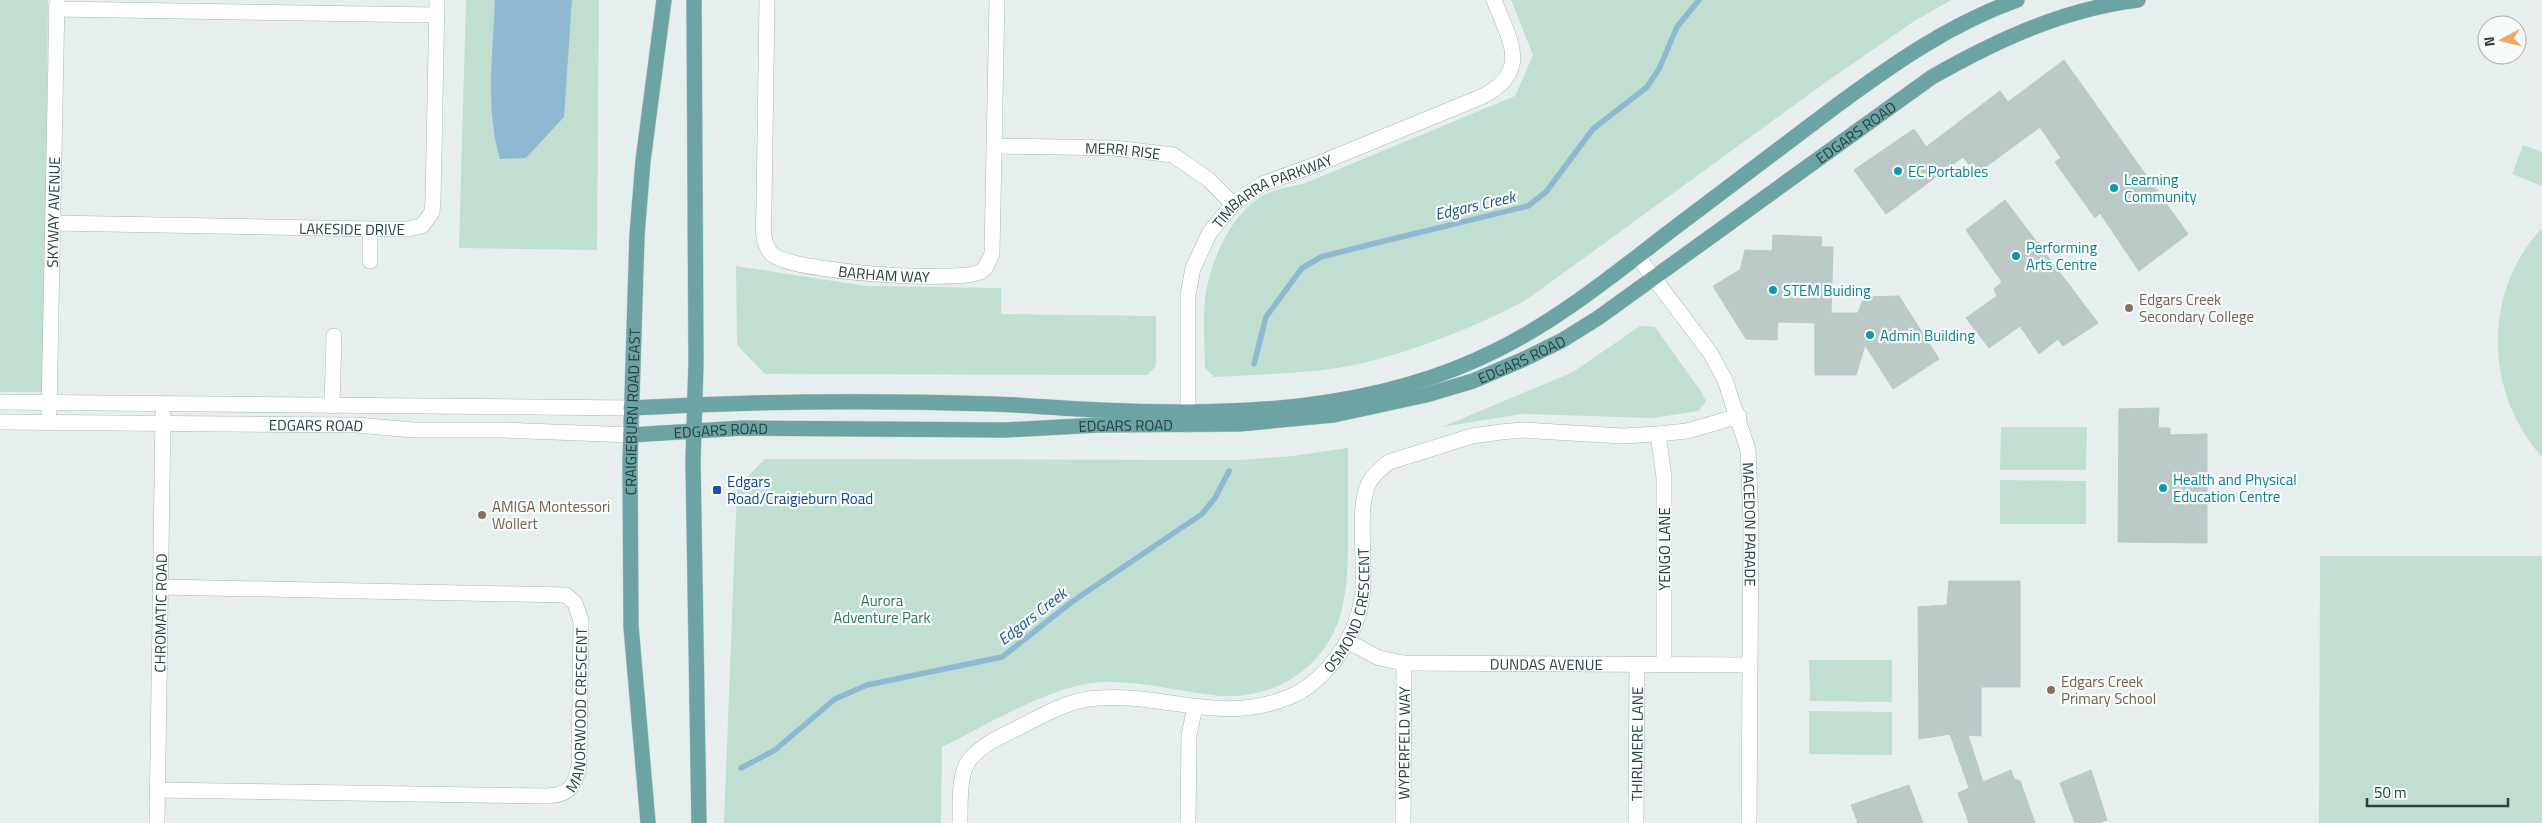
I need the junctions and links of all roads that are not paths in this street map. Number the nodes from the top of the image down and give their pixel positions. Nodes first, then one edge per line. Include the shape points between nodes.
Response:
1 (664, 0) edge
2 (694, 0) edge
3 (767, 0) edge
4 (997, 0) edge
5 (1494, 0) edge
6 (2017, 0) edge
7 (2138, 0) edge
8 (56, 5) edge
9 (437, 7) edge
10 (994, 146) junction
11 (1233, 204) junction
12 (53, 223) junction
13 (370, 229) junction
14 (1638, 257) junction
15 (370, 261) dead end
16 (1655, 278) junction
17 (334, 336) dead end
18 (0, 402) edge
19 (50, 402) junction
20 (164, 404) junction
21 (696, 404) junction
22 (332, 406) junction
23 (631, 408) junction
24 (1739, 416) junction
25 (1189, 419) junction
26 (0, 422) edge
27 (49, 424) junction
28 (163, 426) junction
29 (695, 431) junction
30 (1658, 434) junction
31 (631, 435) junction
32 (160, 587) junction
33 (1347, 641) junction
34 (1404, 663) junction
35 (1637, 665) junction
36 (1664, 665) junction
37 (1749, 666) junction
38 (1195, 708) junction
39 (157, 790) junction
40 (157, 823) edge
41 (648, 823) edge
42 (699, 823) edge
43 (960, 823) edge
44 (1188, 823) edge
45 (1403, 823) edge
46 (1636, 823) edge
47 (1749, 823) edge

1 - 23 main road, CRAIGIEBURN ROAD EAST via 640,207
2 - 21 main road
3 - 10 street, BARHAM WAY via 764,237 774,256 791,263 868,274 954,276 980,272 992,253
4 - 10 street, BARHAM WAY
5 - 11 street, TIMBARRA PARKWAY via 1512,44 1514,60 1502,84 1320,163 1262,184
6 - 14 main road, EDGARS ROAD via 1965,22 1894,64
7 - 16 main road, EDGARS ROAD via 2058,17 1981,49 1932,77
8 - 9 street
8 - 12 street, SKYWAY AVENUE
9 - 13 street, LAKESIDE DRIVE via 432,212 417,228
10 - 11 street, MERRI RISE via 1114,148 1173,155 1208,180
11 - 25 street, TIMBARRA PARKWAY via 1210,232 1193,268 1188,295
12 - 13 street, LAKESIDE DRIVE
12 - 19 street, SKYWAY AVENUE
13 - 15 street
14 - 16 street, MACEDON PARADE
14 - 25 main road, EDGARS ROAD via 1538,327 1498,350 1452,370 1386,390 1294,408
16 - 24 street, MACEDON PARADE via 1711,354
16 - 25 main road, EDGARS ROAD via 1561,341 1473,381 1400,402 1284,422
17 - 22 street
18 - 19 street, EDGARS ROAD
19 - 20 street, EDGARS ROAD
19 - 27 street, SKYWAY AVENUE
20 - 22 street, EDGARS ROAD
20 - 28 street, CHROMATIC ROAD
21 - 23 main road, EDGARS ROAD
21 - 25 main road, EDGARS ROAD via 992,404
21 - 29 main road
22 - 23 street, EDGARS ROAD
23 - 31 main road, CRAIGIEBURN ROAD EAST
24 - 30 street, OSMOND CRESCENT via 1687,431
24 - 37 street, MACEDON PARADE via 1750,471
25 - 29 main road, EDGARS ROAD via 1005,430 743,428
26 - 27 street, EDGARS ROAD
27 - 28 street, EDGARS ROAD
28 - 31 street, EDGARS ROAD via 357,426
28 - 32 street, CHROMATIC ROAD
29 - 31 main road, EDGARS ROAD
29 - 42 main road
30 - 33 street, OSMOND CRESCENT via 1501,432 1472,436 1389,462 1370,482 1365,495 1362,597
30 - 36 street, YENGO LANE via 1664,477
31 - 41 main road, CRAIGIEBURN ROAD EAST via 631,626
32 - 39 street, CHROMATIC ROAD
32 - 39 street, MANORWOOD CRESCENT via 566,594 575,603 580,621 579,766 574,785 556,796
33 - 34 street, DUNDAS AVENUE via 1379,658
33 - 38 street, OSMOND CRESCENT via 1325,672 1292,696 1250,708
34 - 35 street, DUNDAS AVENUE
34 - 45 street, WYPERFELD WAY
35 - 36 street, DUNDAS AVENUE
35 - 46 street, THIRLMERE LANE
36 - 37 street, DUNDAS AVENUE
37 - 47 street, MACEDON PARADE
38 - 43 street, OSMOND CRESCENT via 1121,697 1097,698 1058,708 991,740 970,756 964,766 960,784
38 - 44 street via 1189,735
39 - 40 street, CHROMATIC ROAD

